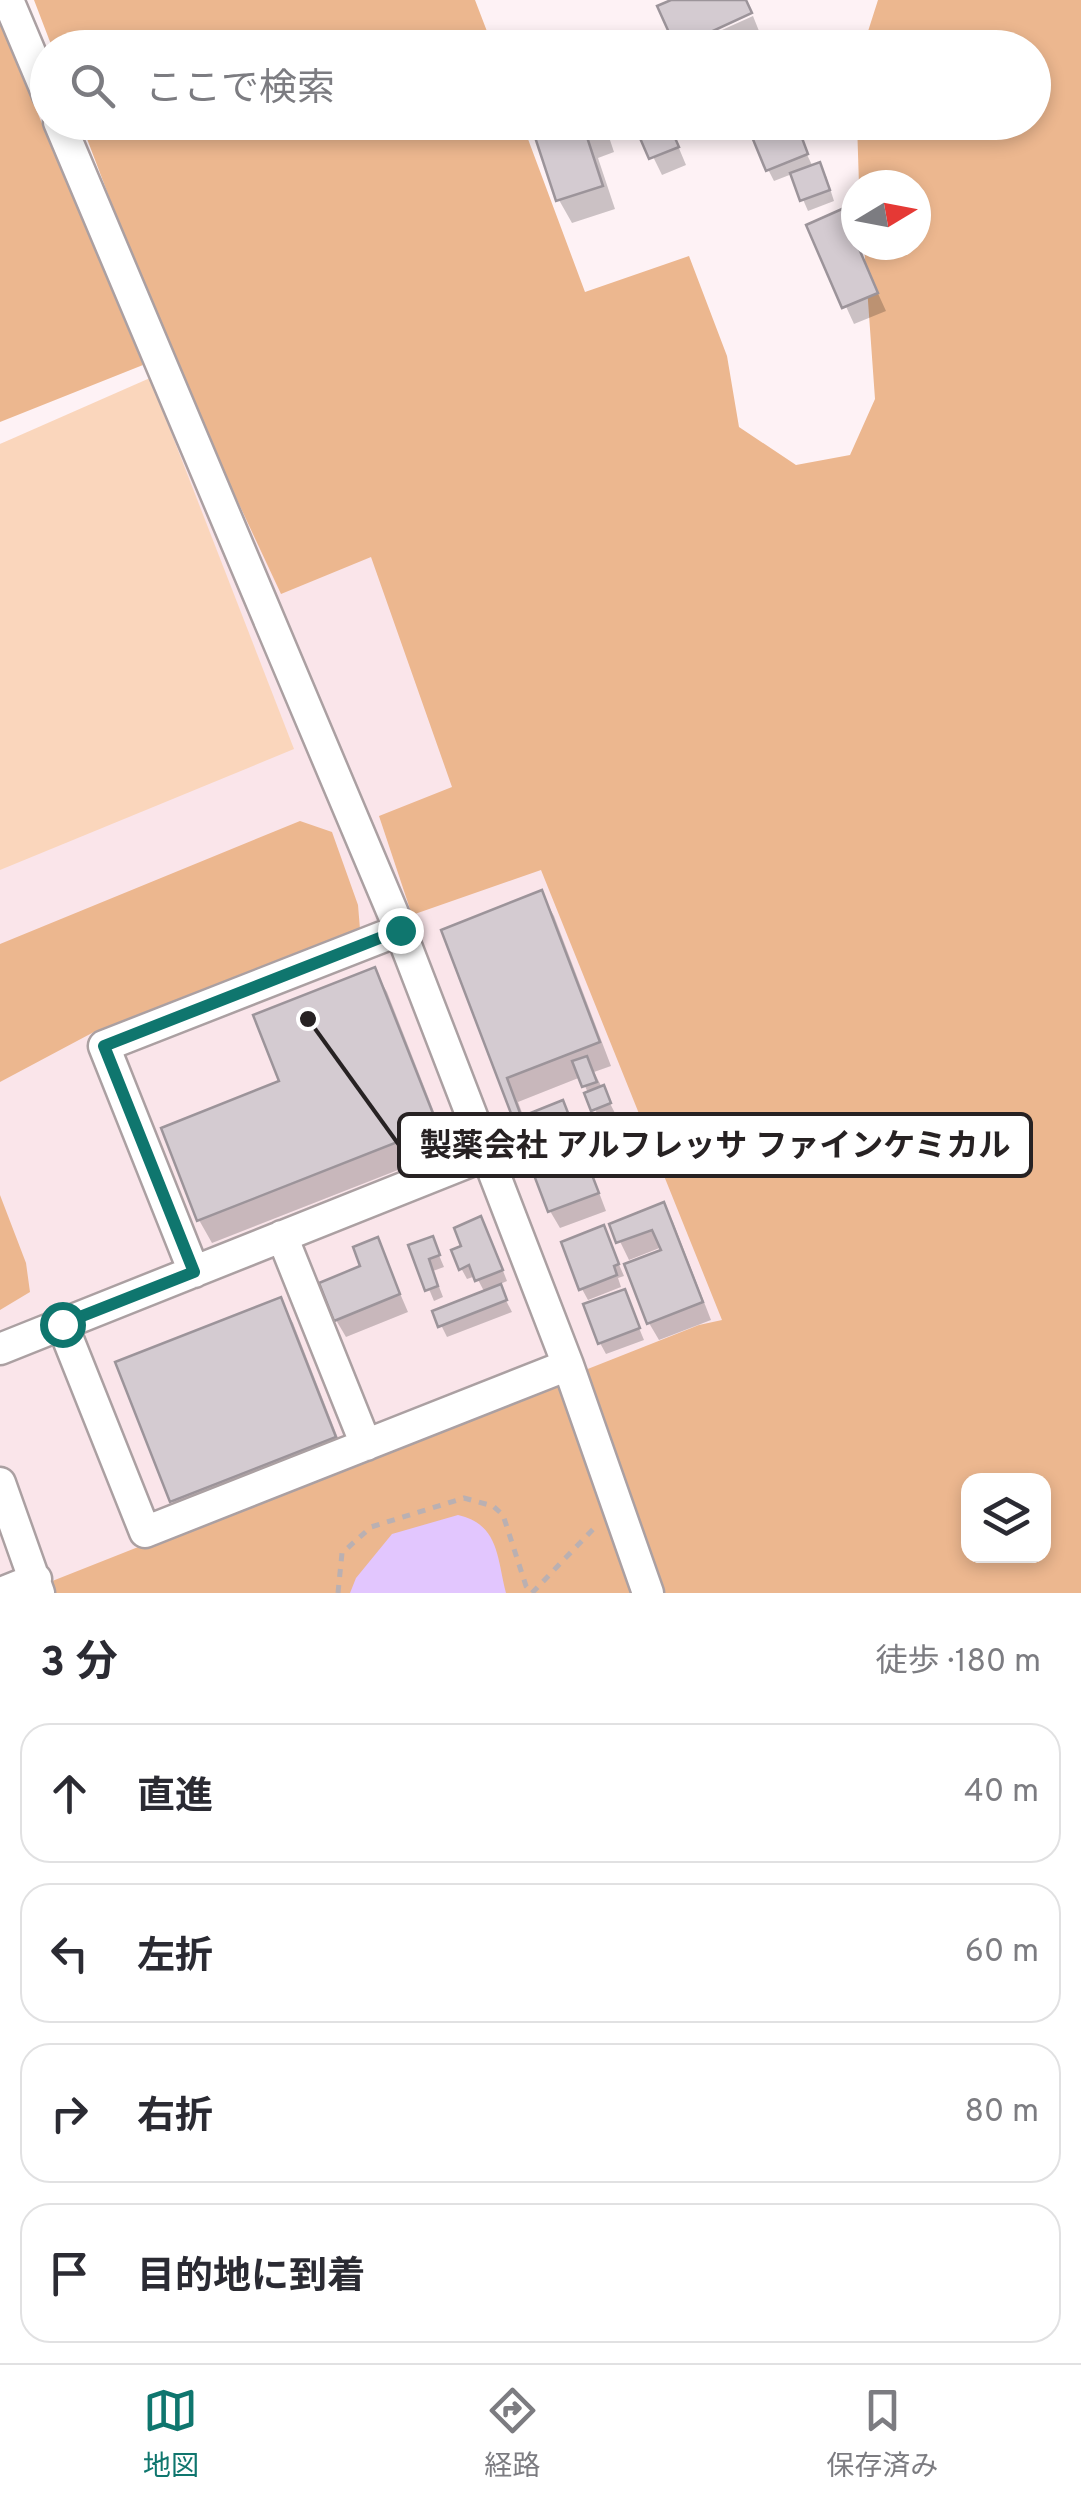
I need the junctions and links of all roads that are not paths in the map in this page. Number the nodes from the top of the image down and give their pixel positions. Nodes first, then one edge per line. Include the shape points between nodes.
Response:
1 (8, 0) edge
2 (30, 52) edge
3 (67, 140) edge
4 (401, 934) junction
5 (486, 1155) junction
6 (282, 1236) junction
7 (194, 1272) junction
8 (62, 1324) junction
9 (0, 1349) edge
10 (568, 1365) junction
11 (366, 1445) junction
12 (0, 1483) edge
13 (37, 1586) edge
14 (1, 1593) edge
15 (648, 1593) edge

1 - 2 street
3 - 4 street
4 - 5 street
4 - 7 street via 104,1046
5 - 6 street
5 - 10 street
6 - 7 street
6 - 11 street
7 - 8 street
8 - 9 street
8 - 11 street via 144,1532
10 - 11 street
10 - 15 street
12 - 13 street
13 - 14 street

